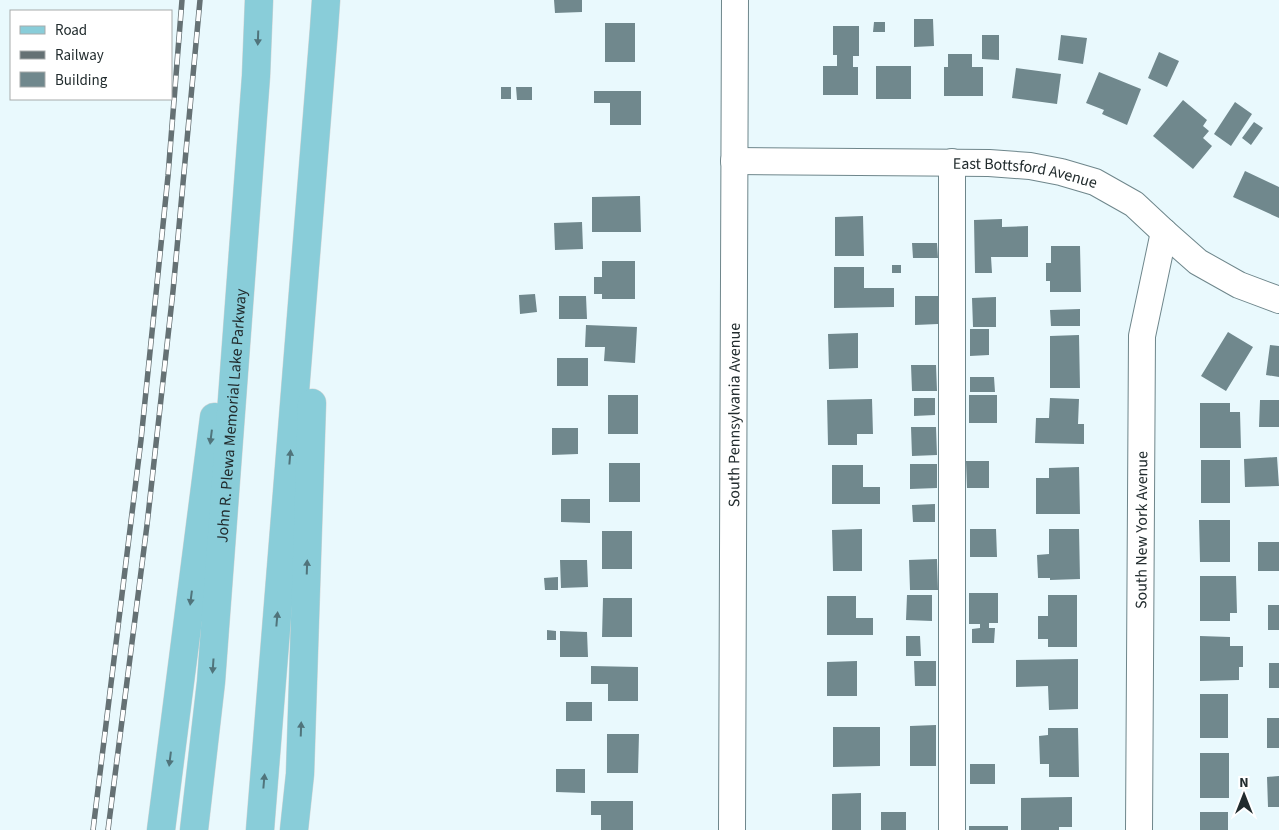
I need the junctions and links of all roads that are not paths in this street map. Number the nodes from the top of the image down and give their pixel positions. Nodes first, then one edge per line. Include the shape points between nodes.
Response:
1 (259, 0) edge
2 (326, 0) edge
3 (735, 0) edge
4 (324, 29) junction
5 (256, 76) junction
6 (734, 161) junction
7 (952, 162) junction
8 (1164, 232) junction
9 (1279, 300) edge
10 (161, 830) edge
11 (194, 830) edge
12 (260, 830) edge
13 (294, 830) edge
14 (732, 830) edge
15 (952, 830) edge
16 (1138, 830) edge

1 -> 5 main road, John R. Plewa Memorial Lake Parkway
2 - 4 main road
3 - 6 street, South Pennsylvania Avenue
12 -> 4 main road
13 -> 4 main road via 301,754
5 -> 10 main road
5 -> 11 main road, John R. Plewa Memorial Lake Parkway via 211,682
6 - 7 street, East Bottsford Avenue
6 - 14 street, South Pennsylvania Avenue
7 - 8 street, East Bottsford Avenue via 1030,166 1095,182 1134,204
7 - 15 street
8 - 9 street, East Bottsford Avenue via 1198,262 1239,285
8 - 16 street, South New York Avenue via 1142,336

